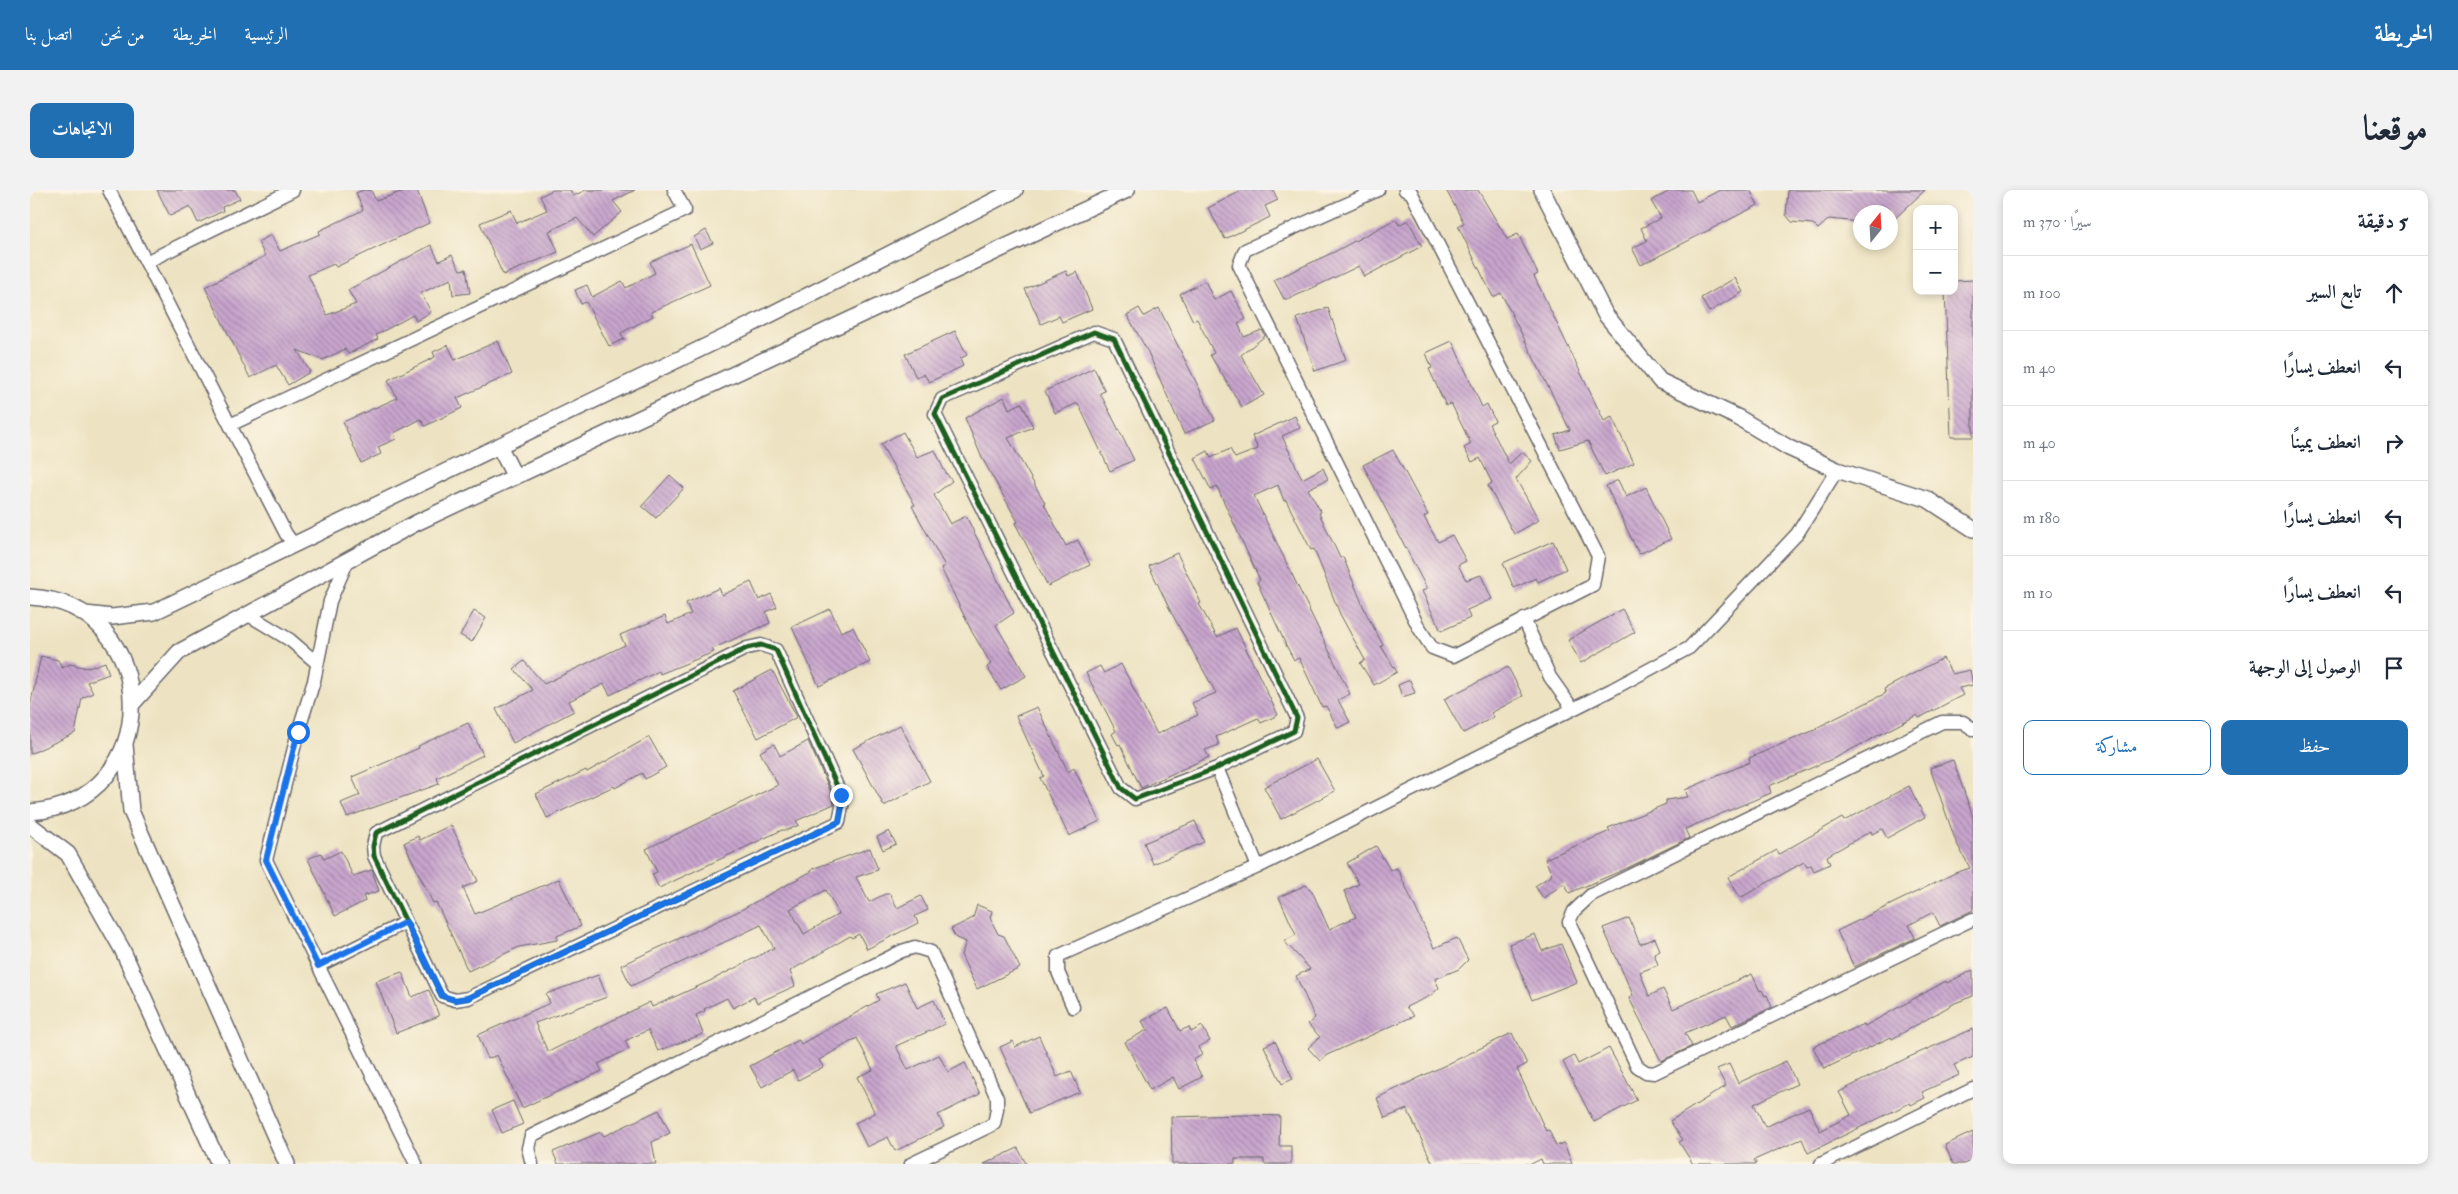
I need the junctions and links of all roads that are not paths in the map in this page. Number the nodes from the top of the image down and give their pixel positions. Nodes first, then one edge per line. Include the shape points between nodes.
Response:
1 (109, 190) edge
2 (293, 190) edge
3 (674, 190) edge
4 (1015, 190) edge
5 (1127, 190) edge
6 (1378, 190) edge
7 (1405, 190) edge
8 (1542, 190) edge
9 (146, 262) junction
10 (230, 425) junction
11 (499, 446) junction
12 (1837, 470) junction
13 (515, 477) junction
14 (1973, 528) edge
15 (294, 545) junction
16 (348, 560) junction
17 (30, 589) edge
18 (37, 597) edge
19 (85, 614) junction
20 (247, 614) junction
21 (1524, 619) junction
22 (317, 663) junction
23 (133, 703) junction
24 (1572, 708) junction
25 (1973, 729) edge
26 (125, 745) junction
27 (1217, 768) junction
28 (30, 812) edge
29 (30, 826) edge
30 (1258, 867) junction
31 (1973, 919) edge
32 (406, 922) junction
33 (318, 966) junction
34 (1072, 1007) dead end
35 (1973, 1089) edge
36 (219, 1164) edge
37 (287, 1164) edge
38 (416, 1164) edge
39 (532, 1164) edge
40 (911, 1164) edge
41 (1821, 1164) edge

1 - 9 street
2 - 9 street
3 - 10 street via 684,210
4 - 11 street via 750,326
5 - 13 street
6 - 21 street via 1245,250 1239,265 1419,628 1432,648 1453,656
7 - 21 street via 1411,192 1598,556 1593,585
8 - 12 street via 1605,314 1660,381
9 - 10 street
10 - 15 street
11 - 13 street
11 - 15 street
12 - 14 street via 1927,499
12 - 24 street via 1797,534 1689,648
13 - 16 street via 416,523
15 - 19 street via 154,612 112,617
16 - 20 street
16 - 22 street via 330,601
17 - 18 street
18 - 19 street via 66,604
19 - 23 street via 110,638 127,669
20 - 22 street via 290,640
20 - 23 street via 179,652
21 - 24 street via 1550,677
22 - 33 street via 266,860
23 - 26 street
24 - 30 street
25 - 31 street via 1963,722 1942,722 1591,896 1574,911 1569,922 1637,1066 1654,1073
26 - 28 street via 107,775 81,798 48,811
26 - 37 street via 130,812
27 - 27 street via 1135,799 1121,788 934,414 942,399 1094,332 1114,339 1297,718 1294,731
27 - 30 street
29 - 36 street via 68,854 122,949
30 - 34 street via 1058,956 1058,972
32 - 32 street via 374,856 376,833 747,648 760,645 776,650 841,795 839,822 468,998 455,1000 442,996
32 - 33 street
33 - 38 street
35 - 41 street
39 - 40 street via 528,1148 531,1136 915,947 931,952 996,1098 997,1109 994,1124

